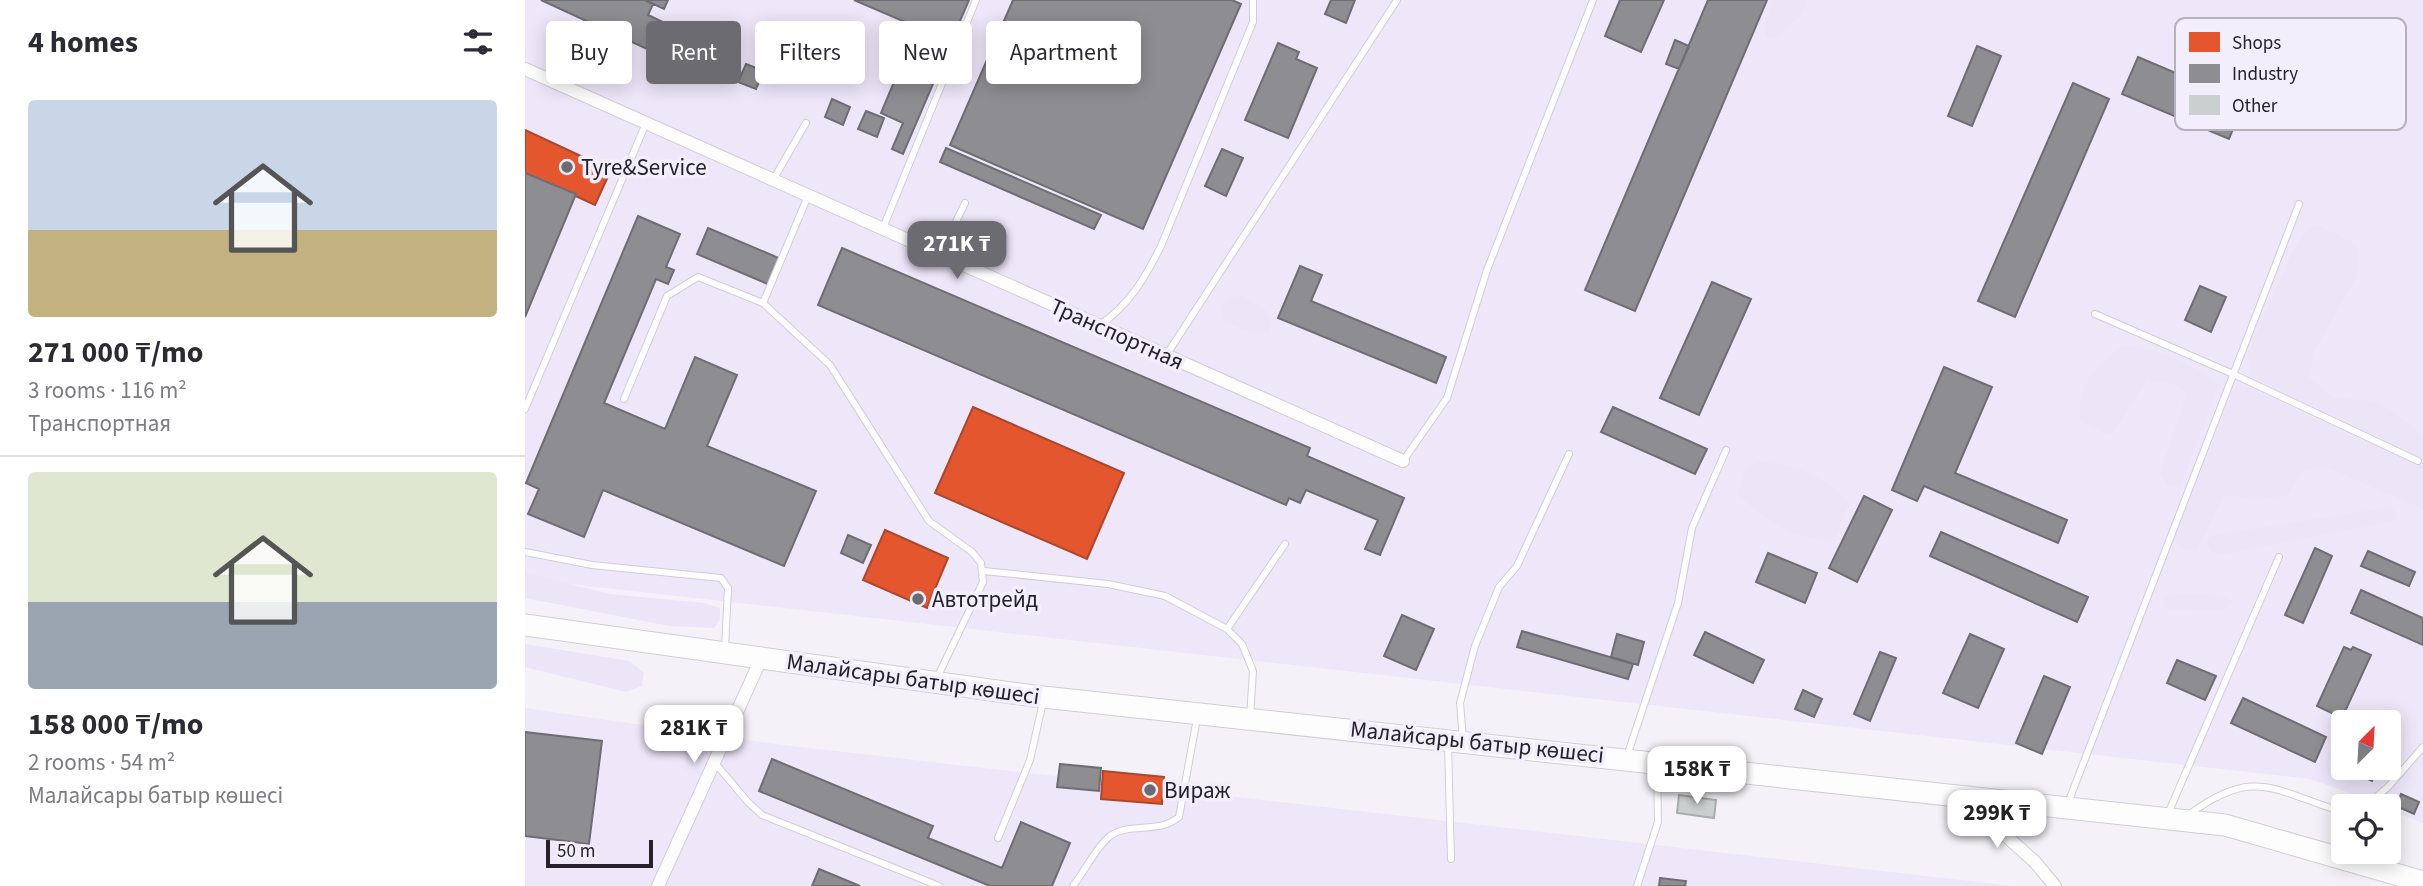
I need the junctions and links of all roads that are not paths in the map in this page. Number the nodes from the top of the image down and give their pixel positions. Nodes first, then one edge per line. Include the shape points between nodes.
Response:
1 (976, 0) edge
2 (1253, 0) edge
3 (1397, 0) edge
4 (1593, 0) edge
5 (525, 69) edge
6 (646, 123) junction
7 (806, 123) dead end
8 (773, 180) junction
9 (808, 196) junction
10 (965, 203) dead end
11 (2299, 204) dead end
12 (883, 228) junction
13 (940, 255) junction
14 (763, 303) junction
15 (2095, 314) dead end
16 (1098, 326) junction
17 (1166, 356) junction
18 (2233, 374) junction
19 (624, 399) dead end
20 (525, 409) edge
21 (1726, 450) dead end
22 (1569, 454) dead end
23 (1403, 461) joint
24 (2418, 461) dead end
25 (1285, 544) dead end
26 (525, 552) edge
27 (2279, 557) dead end
28 (983, 571) junction
29 (525, 625) edge
30 (1227, 629) junction
31 (725, 653) junction
32 (761, 659) junction
33 (935, 682) junction
34 (1044, 696) junction
35 (1198, 713) junction
36 (1250, 719) junction
37 (1456, 740) junction
38 (2423, 747) edge
39 (1626, 758) junction
40 (1657, 761) junction
41 (714, 762) junction
42 (1959, 793) junction
43 (2380, 794) edge
44 (2066, 806) junction
45 (2331, 808) edge
46 (2175, 819) junction
47 (998, 838) dead end
48 (1451, 859) dead end
49 (2423, 882) edge
50 (658, 886) edge
51 (939, 886) edge
52 (1073, 886) edge
53 (1637, 886) edge
54 (2055, 886) edge

1 - 12 lane
2 - 16 lane via 1253,22 1161,246 1143,282 1122,309
3 - 17 lane
4 - 23 lane via 1487,270 1447,398
5 - 6 street, Транспортная
6 - 8 street, Транспортная
6 - 20 lane
7 - 8 lane
8 - 9 street, Транспортная
9 - 12 street, Транспортная
9 - 14 lane
10 - 13 lane
11 - 18 lane
12 - 13 street, Транспортная
13 - 16 street, Транспортная
14 - 19 lane via 698,277 667,296
14 - 28 lane via 830,365 929,521 972,552
15 - 18 lane
16 - 17 street, Транспортная
17 - 23 street, Транспортная
18 - 24 lane
18 - 44 lane
21 - 39 lane via 1692,528 1678,603
22 - 37 lane via 1517,566 1499,587 1475,646
25 - 30 lane
26 - 31 lane via 592,565 721,578 728,588
27 - 46 lane
28 - 30 lane via 1108,584 1165,596
28 - 33 lane via 983,582
29 - 31 highway, Малайсары батыр көшесі
30 - 36 lane via 1242,644 1253,671
31 - 32 highway, Малайсары батыр көшесі
32 - 33 highway, Малайсары батыр көшесі
32 - 41 street
33 - 34 highway, Малайсары батыр көшесі
34 - 35 highway, Малайсары батыр көшесі
34 - 47 lane via 1030,760
35 - 36 highway, Малайсары батыр көшесі
35 - 52 lane via 1179,817 1163,826 1109,836
36 - 37 highway, Малайсары батыр көшесі
37 - 39 highway, Малайсары батыр көшесі
37 - 48 lane
38 - 43 lane
39 - 40 highway, Малайсары батыр көшесі
40 - 42 highway, Малайсары батыр көшесі
40 - 53 lane via 1658,822
41 - 50 street
41 - 51 lane via 762,814
42 - 44 highway, Малайсары батыр көшесі
42 - 54 street
44 - 46 highway, Малайсары батыр көшесі
45 - 46 lane via 2271,786 2254,785 2234,789
46 - 49 highway, Малайсары батыр көшесі via 2225,825

